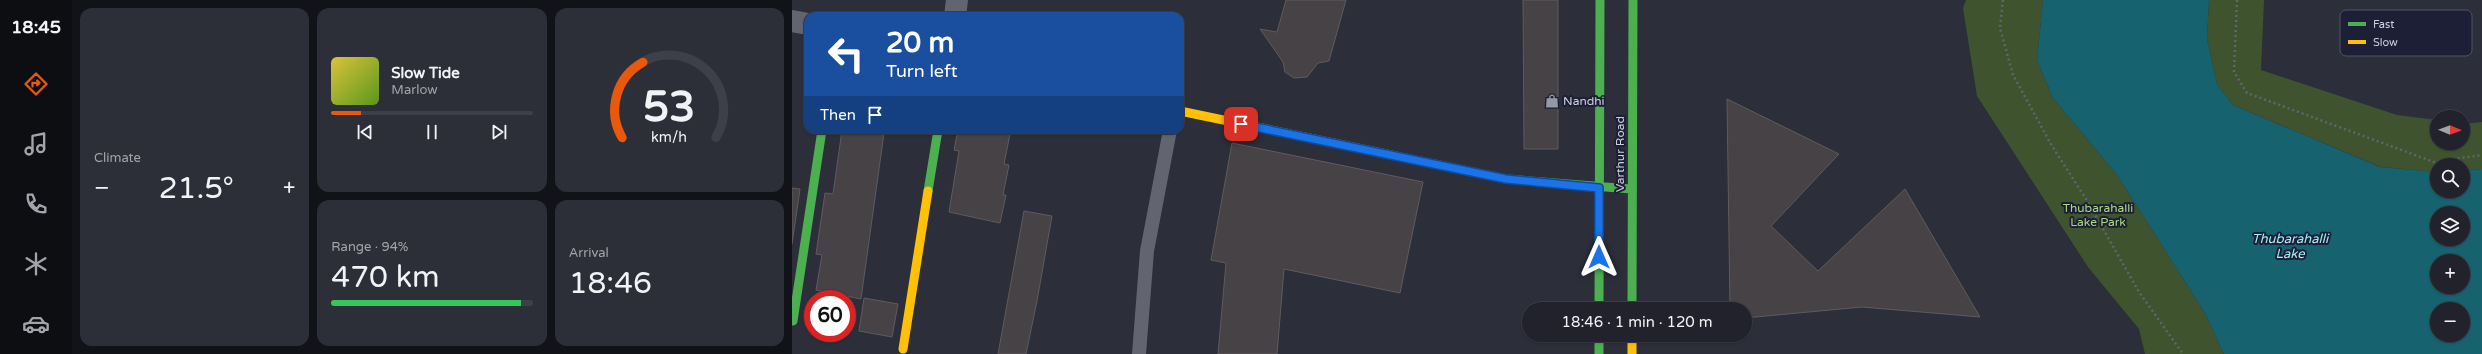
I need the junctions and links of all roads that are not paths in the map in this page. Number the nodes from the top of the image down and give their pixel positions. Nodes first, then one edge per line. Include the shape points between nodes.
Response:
1 (957, 0) edge
2 (1600, 0) edge
3 (1633, 0) edge
4 (956, 12) edge
5 (792, 21) edge
6 (804, 23) edge
7 (1184, 112) edge
8 (821, 134) edge
9 (937, 134) edge
10 (1169, 134) edge
11 (1599, 188) junction
12 (1631, 189) junction
13 (1599, 302) edge
14 (1632, 302) edge
15 (793, 320) dead end
16 (1599, 342) edge
17 (1632, 342) edge
18 (903, 349) dead end
19 (1139, 354) edge
20 (1599, 354) edge
21 (1632, 354) edge

1 - 4 street
2 - 11 street, Varthur Road
3 - 12 street, Varthur Road
5 - 6 street
7 - 11 street via 1506,179
8 - 15 street
9 - 18 street
10 - 19 lane via 1147,251
11 - 12 street
11 - 13 street, Varthur Road
12 - 14 street, Varthur Road
16 - 20 street
17 - 21 street

